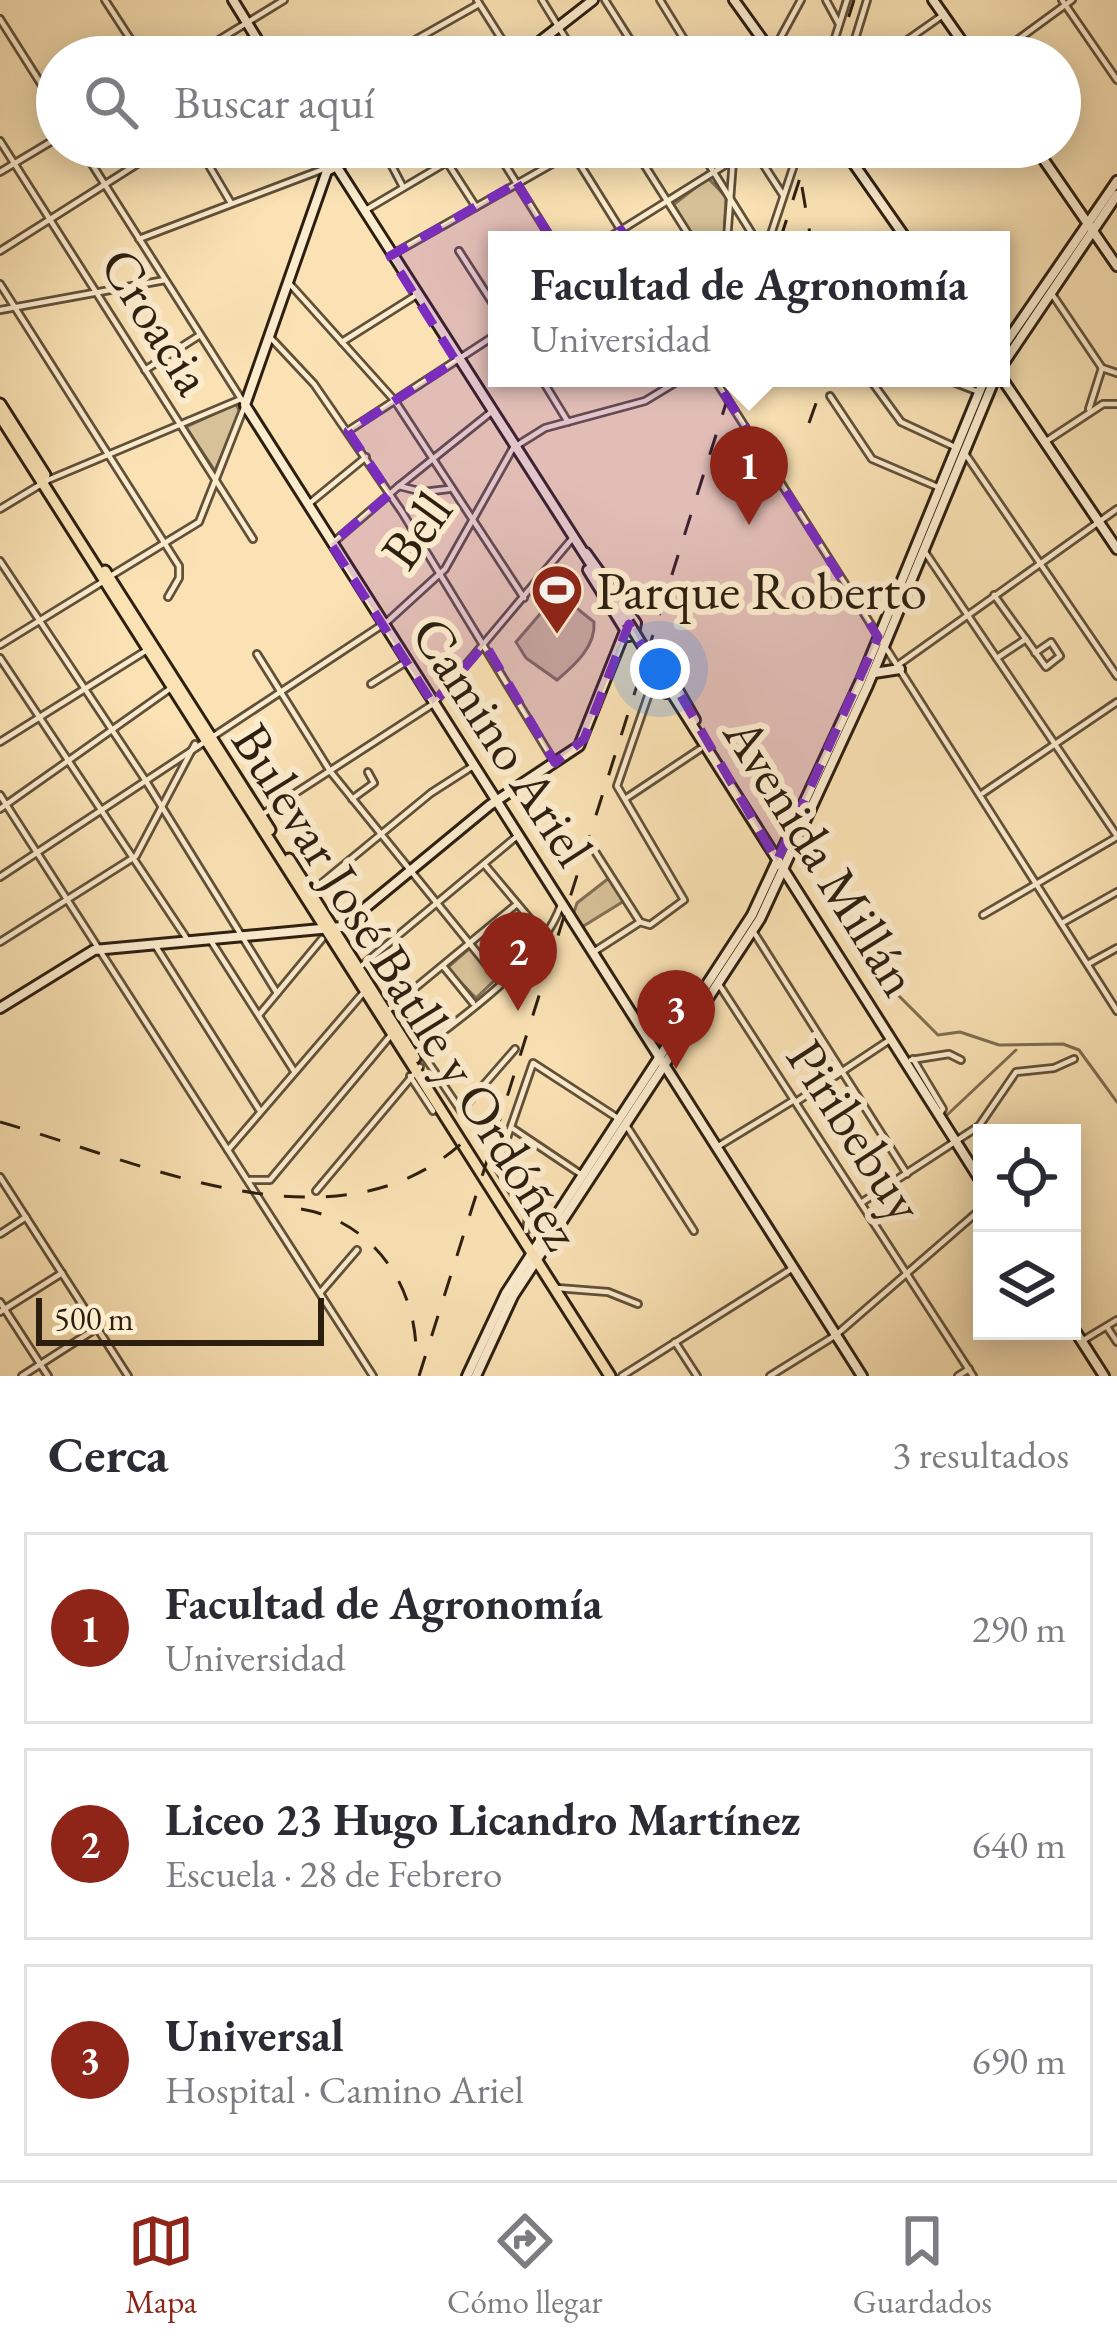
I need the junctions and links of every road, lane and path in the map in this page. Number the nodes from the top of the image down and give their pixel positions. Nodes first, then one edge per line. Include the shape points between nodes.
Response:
1 (105, 0) edge
2 (232, 0) edge
3 (284, 0) edge
4 (542, 0) edge
5 (593, 0) edge
6 (605, 0) edge
7 (660, 0) edge
8 (734, 0) edge
9 (801, 0) edge
10 (826, 0) edge
11 (867, 0) edge
12 (933, 0) edge
13 (847, 1) edge
14 (1066, 1) edge
15 (478, 2) edge
16 (830, 8) junction
17 (944, 15) junction
18 (0, 19) edge
19 (247, 22) junction
20 (839, 24) junction
21 (559, 27) junction
22 (128, 36) edge
23 (224, 36) edge
24 (255, 36) edge
25 (421, 36) edge
26 (501, 36) edge
27 (546, 36) edge
28 (564, 36) edge
29 (628, 36) edge
30 (682, 36) edge
31 (759, 36) edge
32 (783, 36) edge
33 (835, 36) edge
34 (856, 36) edge
35 (914, 36) edge
36 (958, 36) edge
37 (1021, 36) edge
38 (36, 76) edge
39 (1117, 80) edge
40 (0, 141) edge
41 (36, 151) edge
42 (14, 164) junction
43 (95, 168) edge
44 (131, 168) edge
45 (211, 168) edge
46 (324, 168) edge
47 (331, 168) edge
48 (334, 168) edge
49 (393, 168) edge
50 (436, 168) edge
51 (451, 168) edge
52 (507, 168) edge
53 (542, 168) edge
54 (582, 168) edge
55 (646, 168) edge
56 (711, 168) edge
57 (720, 168) edge
58 (732, 168) edge
59 (766, 168) edge
60 (793, 168) edge
61 (856, 168) edge
62 (1049, 168) edge
63 (0, 172) edge
64 (713, 172) junction
65 (1117, 181) edge
66 (517, 183) junction
67 (105, 184) junction
68 (403, 187) junction
69 (783, 195) junction
70 (1117, 195) edge
71 (730, 199) junction
72 (667, 200) junction
73 (231, 203) junction
74 (476, 206) junction
75 (364, 211) junction
76 (49, 219) junction
77 (1090, 228) junction
78 (621, 230) joint
79 (546, 231) edge
80 (686, 231) edge
81 (728, 231) edge
82 (750, 231) edge
83 (773, 231) edge
84 (901, 231) edge
85 (139, 239) junction
86 (0, 250) edge
87 (459, 251) dead end
88 (390, 256) junction
89 (1117, 266) edge
90 (165, 280) junction
91 (289, 283) junction
92 (0, 284) edge
93 (95, 292) junction
94 (1051, 293) junction
95 (415, 296) junction
96 (488, 296) edge
97 (14, 307) junction
98 (0, 310) edge
99 (200, 335) junction
100 (269, 336) junction
101 (1010, 338) edge
102 (488, 340) edge
103 (342, 342) junction
104 (1010, 354) edge
105 (456, 361) junction
106 (1102, 368) junction
107 (145, 370) junction
108 (1117, 373) edge
109 (547, 387) edge
110 (668, 387) edge
111 (875, 387) edge
112 (966, 387) edge
113 (981, 387) edge
114 (993, 387) edge
115 (1005, 387) edge
116 (720, 388) edge
117 (979, 392) junction
118 (830, 396) dead end
119 (394, 401) junction
120 (243, 402) junction
121 (0, 404) edge
122 (1117, 404) edge
123 (1088, 412) junction
124 (490, 413) junction
125 (0, 416) edge
126 (568, 422) junction
127 (179, 424) junction
128 (348, 431) junction
129 (1045, 442) junction
130 (513, 448) junction
131 (960, 450) junction
132 (109, 454) junction
133 (366, 458) junction
134 (433, 459) junction
135 (215, 480) junction
136 (45, 482) junction
137 (399, 486) junction
138 (452, 488) junction
139 (940, 488) junction
140 (390, 494) junction
141 (307, 505) junction
142 (1117, 508) edge
143 (0, 509) edge
144 (472, 519) junction
145 (1098, 521) junction
146 (253, 539) dead end
147 (570, 539) junction
148 (165, 543) junction
149 (331, 544) junction
150 (923, 549) junction
151 (1117, 550) edge
152 (0, 561) edge
153 (1040, 562) junction
154 (442, 572) junction
155 (106, 579) junction
156 (994, 595) junction
157 (168, 597) dead end
158 (524, 598) junction
159 (967, 614) junction
160 (38, 621) junction
161 (382, 625) junction
162 (626, 633) junction
163 (1026, 639) junction
164 (881, 641) junction
165 (484, 644) junction
166 (0, 645) edge
167 (148, 650) junction
168 (1035, 653) dead end
169 (257, 654) dead end
170 (0, 658) edge
171 (998, 658) junction
172 (406, 662) junction
173 (899, 667) junction
174 (873, 674) junction
175 (656, 676) joint
176 (1117, 676) edge
177 (371, 684) dead end
178 (172, 688) junction
179 (84, 689) junction
180 (279, 689) junction
181 (182, 698) junction
182 (1117, 702) edge
183 (433, 704) junction
184 (40, 716) junction
185 (111, 730) junction
186 (202, 738) junction
187 (0, 742) edge
188 (1055, 743) junction
189 (704, 749) junction
190 (70, 760) junction
191 (554, 763) junction
192 (473, 766) junction
193 (331, 771) junction
194 (368, 772) dead end
195 (144, 778) junction
196 (981, 794) junction
197 (0, 795) edge
198 (352, 799) junction
199 (624, 800) junction
200 (495, 801) junction
201 (3, 807) edge
202 (102, 808) junction
203 (164, 809) junction
204 (260, 816) junction
205 (380, 835) junction
206 (517, 836) junction
207 (1117, 837) edge
208 (596, 853) dead end
209 (36, 854) junction
210 (134, 857) junction
211 (484, 864) junction
212 (780, 866) junction
213 (411, 870) junction
214 (0, 877) edge
215 (1037, 884) junction
216 (310, 892) junction
217 (1117, 892) edge
218 (66, 901) junction
219 (437, 903) junction
220 (517, 904) junction
221 (561, 905) junction
222 (983, 915) dead end
223 (640, 922) junction
224 (1062, 923) junction
225 (752, 931) junction
226 (328, 933) junction
227 (243, 938) junction
228 (546, 938) junction
229 (211, 941) junction
230 (0, 942) edge
231 (189, 942) junction
232 (470, 943) junction
233 (154, 945) junction
234 (1117, 948) edge
235 (97, 949) junction
236 (592, 952) junction
237 (1088, 964) junction
238 (443, 965) junction
239 (359, 968) junction
240 (500, 981) junction
241 (718, 983) junction
242 (364, 992) junction
243 (277, 993) junction
244 (473, 1004) junction
245 (0, 1008) edge
246 (1117, 1011) edge
247 (386, 1012) junction
248 (259, 1015) junction
249 (391, 1035) junction
250 (891, 1039) junction
251 (514, 1049) dead end
252 (413, 1054) junction
253 (1074, 1059) dead end
254 (909, 1060) junction
255 (961, 1060) dead end
256 (661, 1062) junction
257 (294, 1071) junction
258 (415, 1071) junction
259 (843, 1071) junction
260 (795, 1101) junction
261 (260, 1111) junction
262 (433, 1111) dead end
263 (623, 1122) junction
264 (510, 1127) junction
265 (957, 1143) junction
266 (716, 1147) junction
267 (228, 1150) junction
268 (973, 1169) edge
269 (907, 1174) junction
270 (582, 1175) junction
271 (0, 1177) edge
272 (246, 1179) junction
273 (316, 1191) dead end
274 (861, 1203) junction
275 (973, 1216) edge
276 (26, 1217) junction
277 (526, 1231) junction
278 (694, 1231) dead end
279 (0, 1234) edge
280 (358, 1250) dead end
281 (536, 1253) junction
282 (793, 1268) junction
283 (62, 1273) junction
284 (528, 1274) junction
285 (907, 1274) junction
286 (545, 1276) junction
287 (556, 1288) junction
288 (320, 1293) junction
289 (0, 1302) edge
290 (638, 1304) dead end
291 (2, 1311) edge
292 (570, 1313) junction
293 (1117, 1320) edge
294 (1107, 1326) junction
295 (98, 1328) junction
296 (836, 1335) junction
297 (1082, 1341) joint
298 (675, 1342) junction
299 (1117, 1342) edge
300 (40, 1364) junction
301 (971, 1373) edge
302 (476, 1375) edge
303 (22, 1376) edge
304 (47, 1376) edge
305 (128, 1376) edge
306 (373, 1376) edge
307 (610, 1376) edge
308 (622, 1376) edge
309 (698, 1376) edge
310 (770, 1376) edge
311 (862, 1376) edge
312 (958, 1376) edge
313 (1104, 1376) edge

1 - 22 street
2 - 19 main road
3 - 19 street
4 - 21 street
5 - 21 main road
6 - 29 street
7 - 30 street
8 - 31 main road
9 - 32 street
10 - 16 street
11 - 34 street
12 - 17 main road
13 - 16 street
13 - 20 street
14 - 37 street
14 - 39 street
15 - 25 street
15 - 26 street
16 - 20 street
17 - 35 street
17 - 36 main road
18 - 38 street
19 - 23 street
19 - 24 main road
20 - 33 street
21 - 27 main road
21 - 28 street
40 - 42 street, Croacia
41 - 42 street
42 - 63 street
42 - 76 street, Croacia
43 - 67 street, Camino Ariel
44 - 67 street
45 - 73 street
46 - 73 street
47 - 91 main road
48 - 75 main road, Avenida Millán
49 - 68 street
50 - 68 street
51 - 74 street
52 - 66 street
53 - 66 street
54 - 78 street
55 - 72 street
56 - 64 street
57 - 64 street
58 - 71 street
59 - 69 street
60 - 69 street
61 - 84 main road
62 - 77 main road
64 - 71 street
64 - 72 street
65 - 77 main road
66 - 74 street
66 - 79 street
67 - 76 street
67 - 85 street, Camino Ariel
68 - 75 street
69 - 83 street
70 - 77 main road
71 - 81 street
71 - 82 street
72 - 78 street
72 - 80 street
73 - 85 street
74 - 88 street
75 - 88 main road, Avenida Millán
76 - 86 street
76 - 93 street, Croacia
77 - 89 main road
77 - 94 main road
77 - 101 main road
85 - 90 street, Camino Ariel
87 - 96 street
88 - 95 main road, Avenida Millán
90 - 93 street
90 - 99 street, Camino Ariel
91 - 100 main road
91 - 103 street
92 - 97 street
93 - 97 street
93 - 107 street, Croacia
94 - 104 main road
94 - 106 street
95 - 103 street
95 - 105 main road, Avenida Millán
97 - 98 street
97 - 132 street
99 - 107 street
99 - 120 street, Camino Ariel
100 - 120 main road
100 - 128 street
102 - 105 street
103 - 119 street
105 - 119 street
105 - 124 main road, Avenida Millán
106 - 108 street
106 - 123 street
107 - 127 street, Croacia
109 - 126 street
110 - 126 street
111 - 131 street via 901,422
112 - 117 street
113 - 117 main road
114 - 131 main road
115 - 129 main road
116 - 164 street
117 - 131 main road
118 - 139 street via 872,459
119 - 128 street
119 - 134 street
120 - 127 street
120 - 135 street
120 - 141 main road, Camino Ariel
121 - 136 main road, Bulevar José Batlle y Ordóñez
122 - 123 street
123 - 129 street
124 - 130 main road, Avenida Millán
124 - 134 street
125 - 136 main road, Bulevar José Batlle y Ordóñez
126 - 130 street
127 - 132 street
127 - 135 street, Croacia
128 - 133 street
129 - 145 main road
130 - 144 street, Bell
130 - 147 main road, Avenida Millán
131 - 139 main road
131 - 150 main road
131 - 153 street
132 - 136 street
132 - 148 street
133 - 140 street
133 - 141 street
134 - 137 street
134 - 138 street
135 - 146 street, Croacia
135 - 148 street via 199,521
136 - 143 street
136 - 155 main road, Bulevar José Batlle y Ordóñez
137 - 138 street
137 - 140 street
138 - 144 street
139 - 164 main road
140 - 149 street
140 - 154 street
141 - 149 main road, Camino Ariel
142 - 145 street
144 - 154 street, Bell
144 - 158 street
145 - 151 main road
145 - 153 street
147 - 158 street
147 - 162 main road, Avenida Millán
148 - 155 street
148 - 157 street via 180,572
149 - 161 main road, Camino Ariel
150 - 159 street
150 - 164 main road
152 - 160 street
153 - 156 street
153 - 176 street
154 - 161 street, Bell
154 - 165 street
155 - 160 street
155 - 167 main road, Bulevar José Batlle y Ordóñez
155 - 181 main road, Bulevar José Batlle y Ordóñez
156 - 159 street
156 - 163 street
158 - 165 street
159 - 171 street
159 - 173 street
160 - 166 street
160 - 179 street
161 - 172 main road, Camino Ariel
161 - 180 street, Bell
162 - 189 main road, Avenida Millán, bridge
162 - 191 main road via 584,739
163 - 168 street
163 - 171 street
164 - 173 street
164 - 174 main road
164 - 212 main road
165 - 183 street
165 - 191 street
167 - 178 main road, Bulevar José Batlle y Ordóñez
167 - 179 street
169 - 180 street
170 - 184 street
171 - 188 street
172 - 177 street
172 - 183 main road, Camino Ariel
173 - 174 main road
173 - 196 street
174 - 212 main road
175 - 189 main road via 662,668 670,676
175 - 199 street via 617,783
178 - 181 main road, Bulevar José Batlle y Ordóñez
178 - 185 street
179 - 184 street
179 - 185 street
180 - 186 street, Bell
180 - 193 street
181 - 186 main road, Bulevar José Batlle y Ordóñez
182 - 188 street
183 - 192 main road, Camino Ariel
183 - 193 street
184 - 187 street
184 - 190 street
185 - 190 street
185 - 195 street
186 - 195 street, Bell
186 - 203 street
186 - 204 main road, Bulevar José Batlle y Ordóñez
186 - 226 main road, Bulevar José Batlle y Ordóñez
188 - 196 street
188 - 207 street
189 - 199 street
189 - 212 main road, Avenida Millán
190 - 201 street
190 - 202 street
191 - 200 main road
192 - 200 main road, Camino Ariel
192 - 205 street
193 - 198 street
193 - 204 street
194 - 198 street via 374,783
195 - 202 street, Bell
195 - 203 street
196 - 215 street
197 - 201 street
198 - 205 street
199 - 223 street via 684,896 650,925
200 - 206 main road, Camino Ariel
200 - 213 main road
201 - 209 street
202 - 209 street, Bell
202 - 210 street
203 - 210 street
203 - 227 street
204 - 216 main road, Bulevar José Batlle y Ordóñez
205 - 213 street
205 - 216 street
206 - 211 street
206 - 221 main road, Camino Ariel
207 - 215 street
208 - 223 street
209 - 214 street, Bell
209 - 218 street
210 - 218 street
210 - 231 street
211 - 219 street
211 - 220 street
212 - 225 main road
212 - 250 main road, Avenida Millán
212 - 256 main road
213 - 219 street
213 - 226 main road
215 - 222 street
215 - 224 street
216 - 226 main road, Bulevar José Batlle y Ordóñez
217 - 224 street
218 - 230 street
218 - 235 street
219 - 232 street
219 - 239 street
220 - 228 street
220 - 232 street
221 - 228 street
221 - 236 main road, Camino Ariel
223 - 236 street
224 - 237 street
225 - 241 main road
225 - 259 street
226 - 227 main road
226 - 239 main road, Bulevar José Batlle y Ordóñez
226 - 242 main road, Bulevar José Batlle y Ordóñez
226 - 243 street
227 - 229 main road
227 - 243 street
228 - 240 street
229 - 231 main road
229 - 248 street
231 - 233 main road
232 - 238 street
232 - 240 street
233 - 235 main road
233 - 261 street
234 - 237 street
235 - 245 main road
235 - 267 street
236 - 256 main road, Camino Ariel
237 - 246 street
238 - 244 street
238 - 247 street
239 - 247 main road, Bulevar José Batlle y Ordóñez
240 - 244 street
241 - 256 main road
241 - 260 street, Piribebuy
242 - 249 main road, Bulevar José Batlle y Ordóñez
242 - 257 street
243 - 248 street
244 - 252 street
247 - 252 main road, Bulevar José Batlle y Ordóñez
248 - 257 street
249 - 252 main road, Bulevar José Batlle y Ordóñez
249 - 272 street via 271,1180
250 - 254 main road, Avenida Millán
250 - 259 street
251 - 252 street, Bulevar José Batlle y Ordóñez via 464,1110
252 - 258 main road, Bulevar José Batlle y Ordóñez
253 - 265 street via 1016,1072 988,1118
254 - 255 street
254 - 265 main road, Avenida Millán
256 - 263 main road
256 - 266 main road, Camino Ariel
257 - 261 street
258 - 262 street, Bulevar José Batlle y Ordóñez
258 - 273 street
258 - 277 main road, Bulevar José Batlle y Ordóñez
258 - 281 main road, Bulevar José Batlle y Ordóñez
259 - 260 street
259 - 269 street
260 - 266 street
260 - 274 street, Piribebuy
261 - 267 street
263 - 264 street via 533,1063
263 - 270 main road
263 - 278 street
263 - 281 main road
264 - 270 street
264 - 277 street, Bulevar José Batlle y Ordóñez via 496,1167 528,1217
265 - 268 main road, Avenida Millán
265 - 269 street
266 - 282 main road, Camino Ariel
267 - 272 street
269 - 274 street
270 - 281 main road
271 - 276 street
272 - 288 street
274 - 285 street, Piribebuy
275 - 285 street
276 - 279 street
276 - 283 street
277 - 281 main road, Bulevar José Batlle y Ordóñez
280 - 288 street
281 - 284 main road
281 - 286 main road, Bulevar José Batlle y Ordóñez
281 - 287 main road, Bulevar José Batlle y Ordóñez
281 - 302 main road via 499,1305
282 - 296 main road, Camino Ariel
282 - 298 street
283 - 291 street
283 - 295 street
284 - 286 main road
284 - 302 main road
285 - 296 street
285 - 301 street, Piribebuy
286 - 292 main road, Bulevar José Batlle y Ordóñez
287 - 290 street via 608,1292
287 - 292 main road, Bulevar José Batlle y Ordóñez
288 - 306 street
289 - 291 street
291 - 300 street
292 - 307 main road, Bulevar José Batlle y Ordóñez
293 - 294 street
294 - 297 street
294 - 299 street
295 - 300 street
295 - 305 street
296 - 310 street
296 - 311 main road, Camino Ariel
297 - 313 main road
298 - 308 street
298 - 309 street
300 - 303 street
300 - 304 street
301 - 312 street

